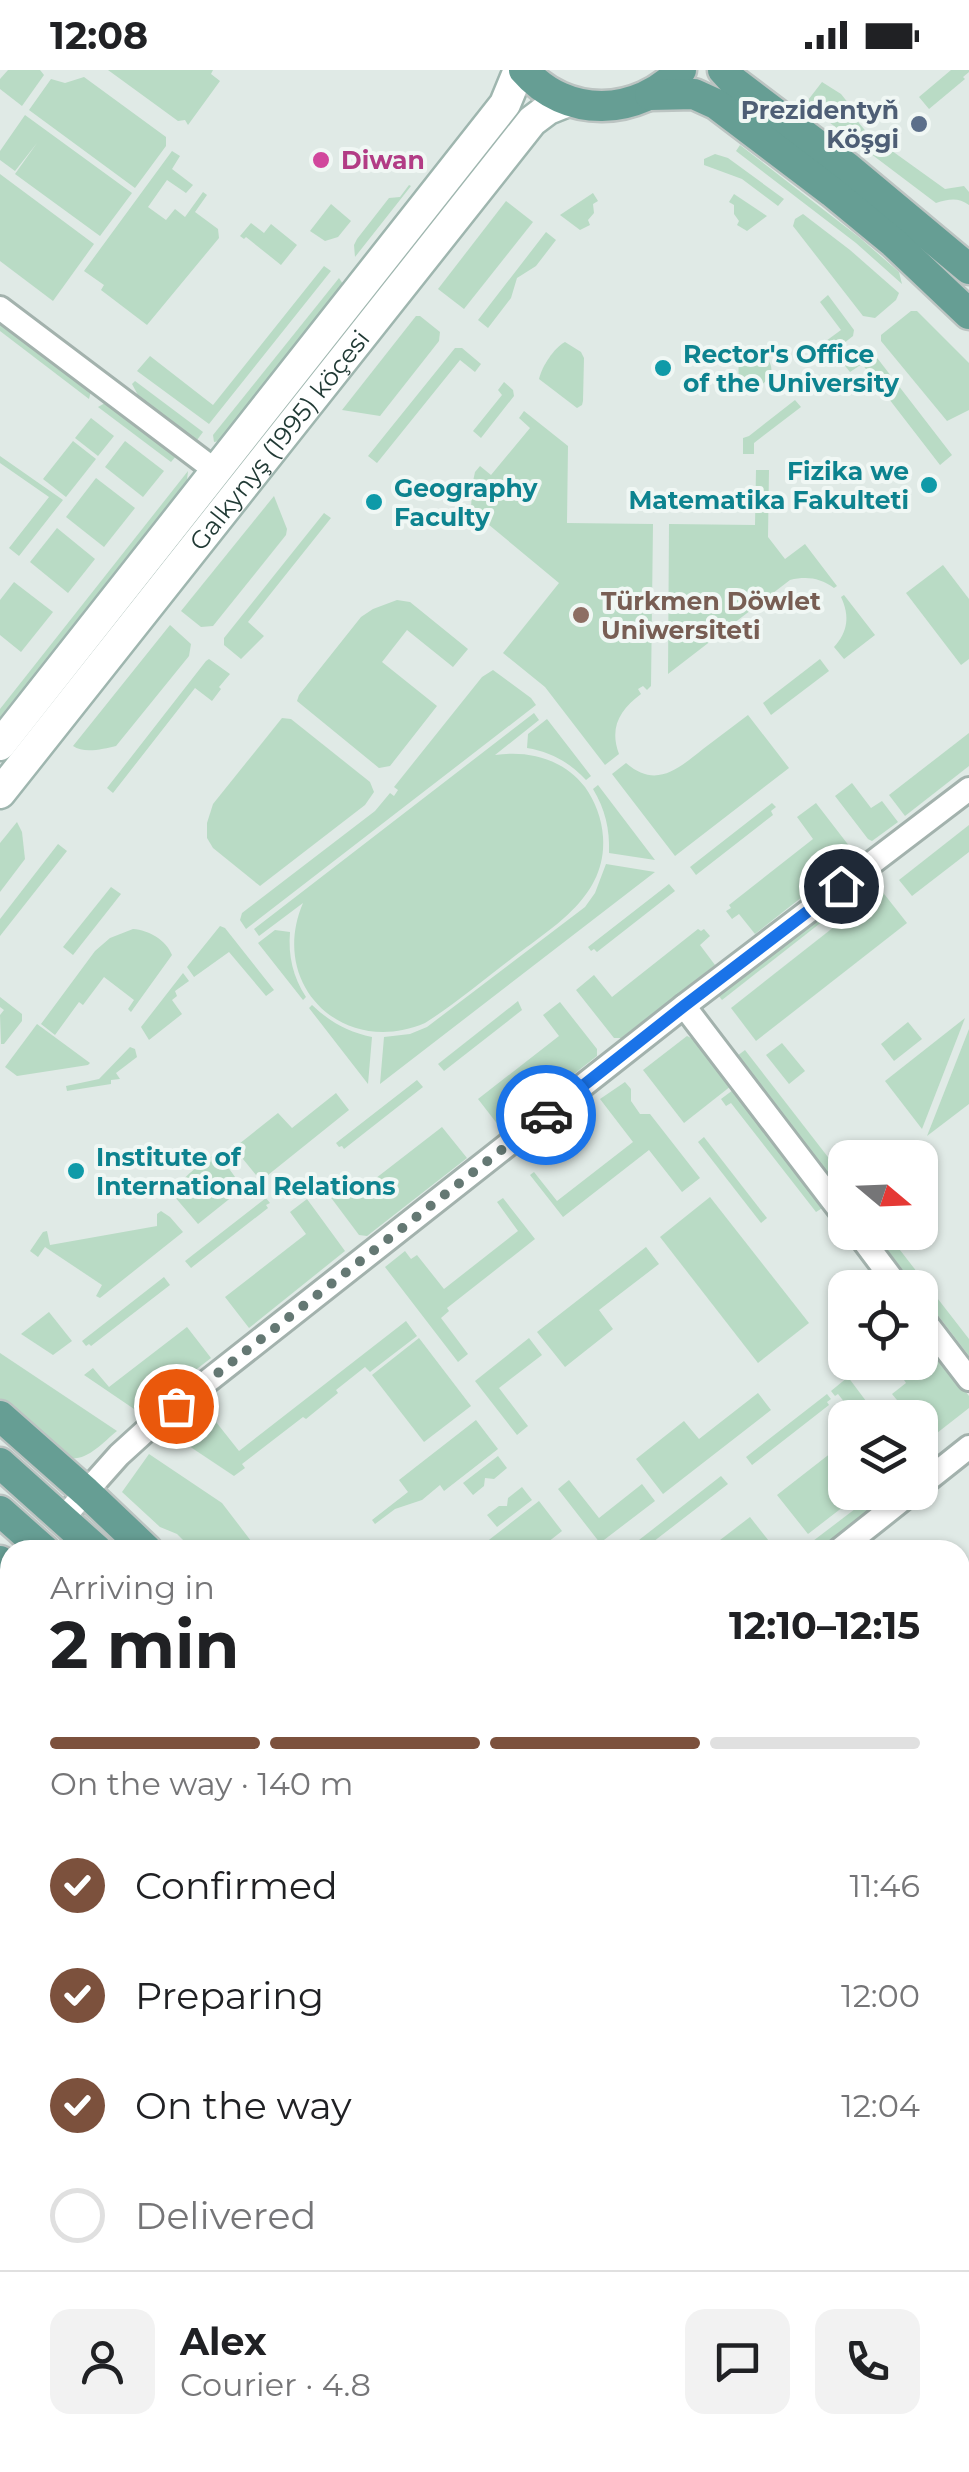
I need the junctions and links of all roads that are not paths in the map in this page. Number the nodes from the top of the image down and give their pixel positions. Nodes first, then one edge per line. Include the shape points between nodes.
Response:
1 (521, 70) edge
2 (681, 70) edge
3 (723, 70) edge
4 (650, 95) junction
5 (568, 101) junction
6 (969, 269) edge
7 (0, 308) edge
8 (969, 314) edge
9 (216, 471) junction
10 (0, 745) edge
11 (969, 789) edge
12 (0, 793) edge
13 (684, 1006) junction
14 (828, 1195) edge
15 (938, 1339) edge
16 (969, 1379) edge
17 (0, 1416) edge
18 (969, 1447) edge
19 (0, 1463) edge
20 (938, 1472) edge
21 (86, 1492) junction
22 (889, 1510) edge
23 (0, 1512) edge
24 (63, 1518) junction
25 (32, 1540) edge
26 (86, 1540) edge
27 (136, 1540) edge
28 (852, 1540) edge

1 - 5 main road
1 - 9 main road, Galkynyş (1995) köçesi via 505,104
2 - 4 main road
3 - 6 main road
4 - 5 main road via 616,106
4 - 8 main road via 694,94 716,104 878,230
5 - 12 main road, Galkynyş (1995) köçesi via 532,121
7 - 9 street
9 - 10 main road, Galkynyş (1995) köçesi
11 - 13 street
13 - 14 street
13 - 21 street via 152,1425
15 - 16 street
17 - 21 main road
18 - 20 street
19 - 24 main road
21 - 24 street
21 - 27 main road
22 - 28 street
23 - 25 main road
24 - 26 main road

